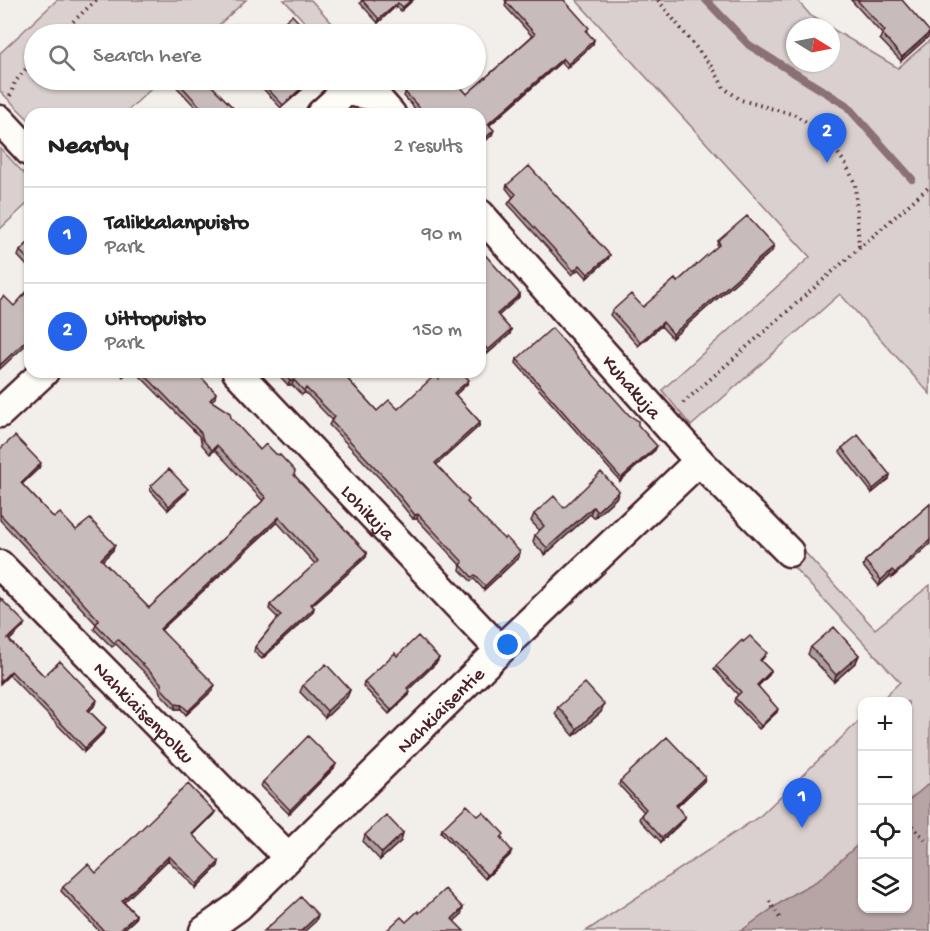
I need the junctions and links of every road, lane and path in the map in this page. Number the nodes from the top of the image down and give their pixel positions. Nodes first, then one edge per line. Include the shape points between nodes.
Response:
1 (96, 0) edge
2 (658, 0) edge
3 (71, 24) edge
4 (24, 71) edge
5 (328, 108) edge
6 (386, 108) edge
7 (0, 120) edge
8 (24, 146) edge
9 (930, 186) edge
10 (486, 221) edge
11 (859, 248) junction
12 (38, 378) edge
13 (243, 378) edge
14 (0, 413) edge
15 (664, 420) junction
16 (699, 461) junction
17 (789, 552) dead end
18 (0, 565) edge
19 (500, 650) junction
20 (912, 825) edge
21 (928, 843) dead end
22 (288, 857) junction
23 (769, 901) dead end
24 (780, 918) dead end
25 (204, 931) edge

1 - 3 path
2 - 11 path via 714,70 723,88 741,100 795,115 822,132 855,183
4 - 7 path via 15,82
5 - 6 street via 346,91 375,96
7 - 8 street
9 - 11 path
10 - 15 street, Kuhakuja
11 - 15 path
12 - 14 street
13 - 19 street, Lohikuja
15 - 16 street, Kuhakuja
16 - 17 street, Kuhakuja
16 - 19 street, Nahkiaisentie
18 - 22 street, Nahkiaisenpolku
19 - 22 street, Nahkiaisentie
20 - 21 path
22 - 25 street, Nahkiaisentie via 239,906
23 - 24 path

